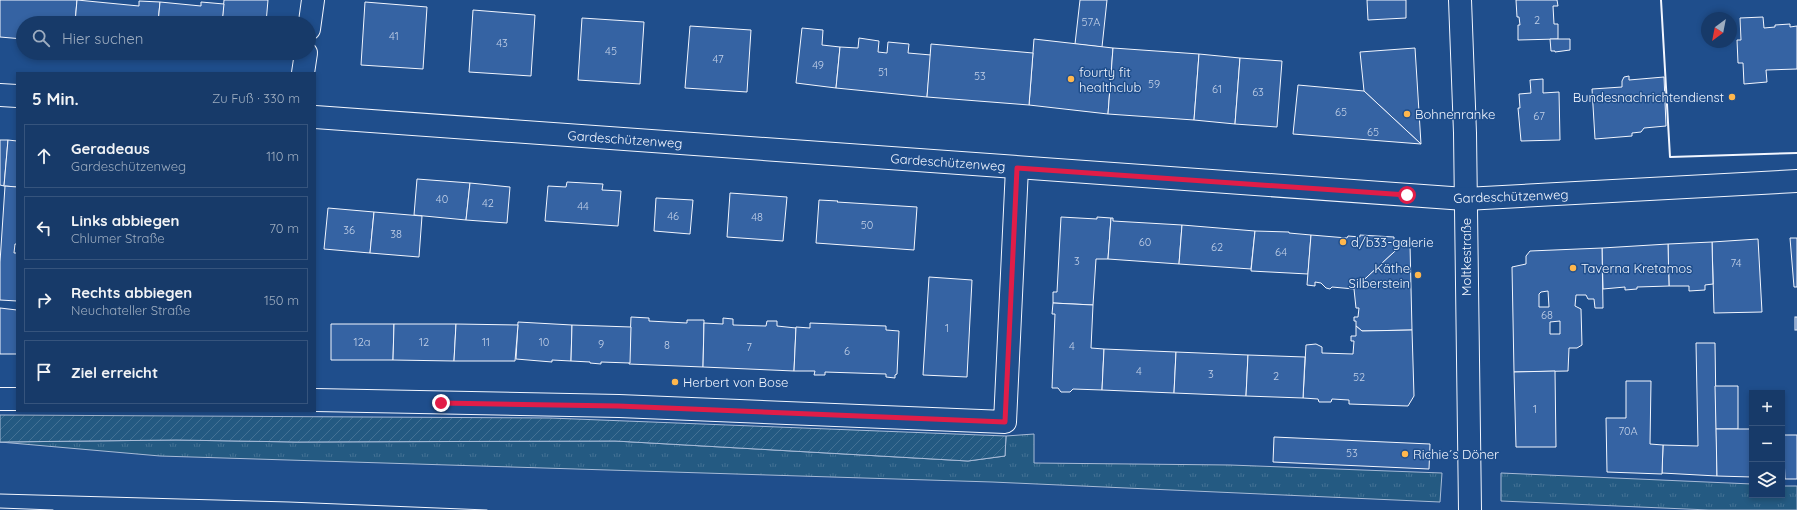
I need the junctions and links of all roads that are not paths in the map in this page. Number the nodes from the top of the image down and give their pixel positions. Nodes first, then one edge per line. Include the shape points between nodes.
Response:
1 (313, 0) edge
2 (1460, 0) edge
3 (311, 16) edge
4 (305, 60) edge
5 (303, 72) edge
6 (0, 95) edge
7 (16, 96) edge
8 (316, 117) edge
9 (1017, 168) junction
10 (1797, 181) edge
11 (1465, 199) junction
12 (0, 399) edge
13 (16, 399) edge
14 (316, 400) edge
15 (1470, 510) edge

1 - 3 street
2 - 11 street, Moltkestraße
4 - 5 street
6 - 7 street
8 - 9 street, Gardeschützenweg
9 - 11 street, Gardeschützenweg
9 - 14 street via 1005,422 618,406
10 - 11 street, Gardeschützenweg
11 - 15 street, Moltkestraße
12 - 13 street

